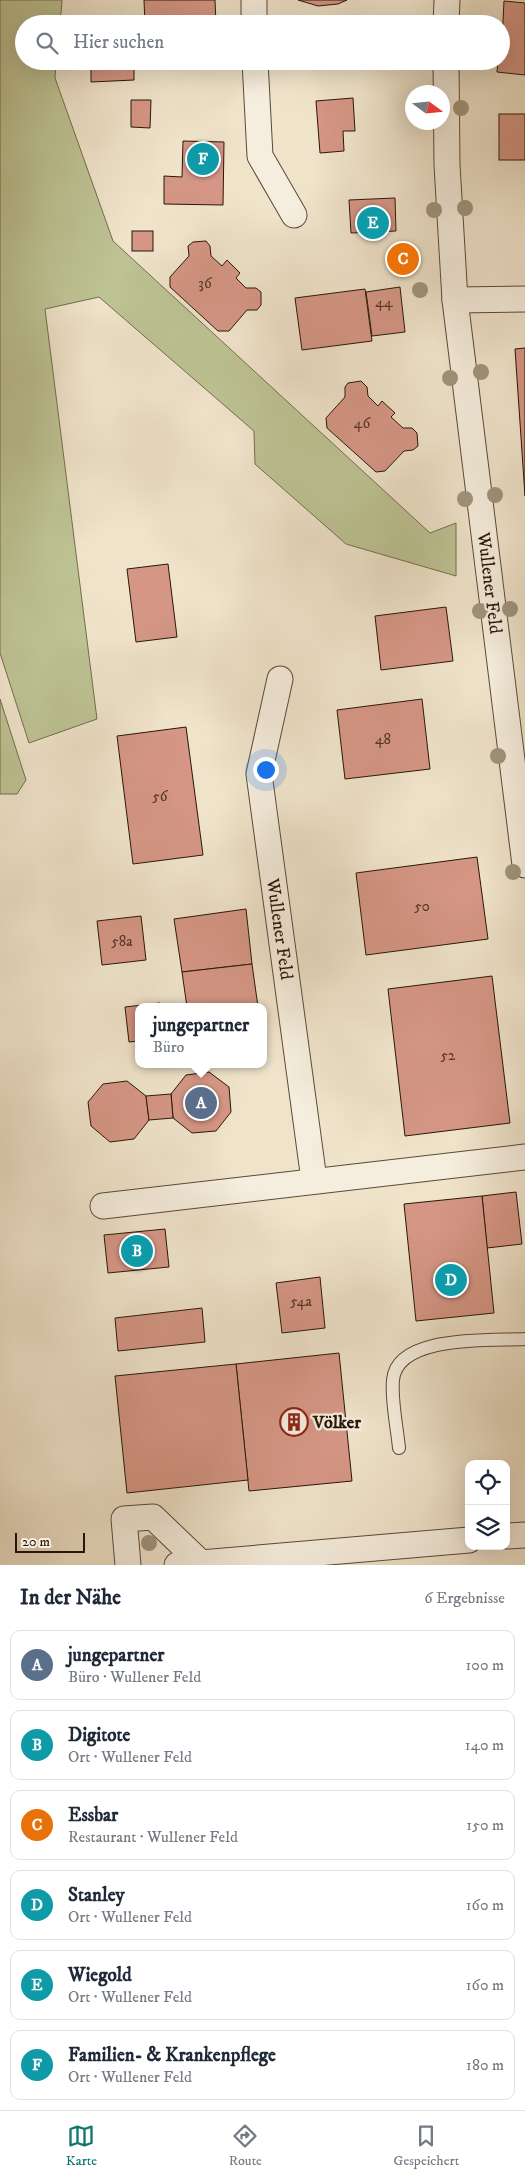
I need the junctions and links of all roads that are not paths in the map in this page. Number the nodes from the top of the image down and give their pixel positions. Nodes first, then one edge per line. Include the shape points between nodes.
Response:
1 (254, 0) edge
2 (447, 0) edge
3 (254, 15) edge
4 (446, 15) edge
5 (255, 70) edge
6 (446, 70) edge
7 (294, 215) dead end
8 (525, 299) edge
9 (455, 300) junction
10 (280, 680) dead end
11 (525, 865) edge
12 (525, 1157) edge
13 (314, 1180) junction
14 (103, 1206) dead end
15 (525, 1339) edge
16 (399, 1448) dead end
17 (525, 1535) edge
18 (510, 1536) edge
19 (465, 1540) edge
20 (189, 1564) edge
21 (128, 1565) edge

1 - 3 street
2 - 4 street
5 - 7 street via 260,156
6 - 9 street, Wullener Feld via 447,165
8 - 9 street
9 - 11 street, Wullener Feld
10 - 13 street, Wullener Feld via 260,774
12 - 13 street
13 - 14 street
15 - 16 lane via 437,1344 414,1351 400,1361 393,1379
17 - 18 street
19 - 20 street
20 - 21 street via 153,1517 124,1519

